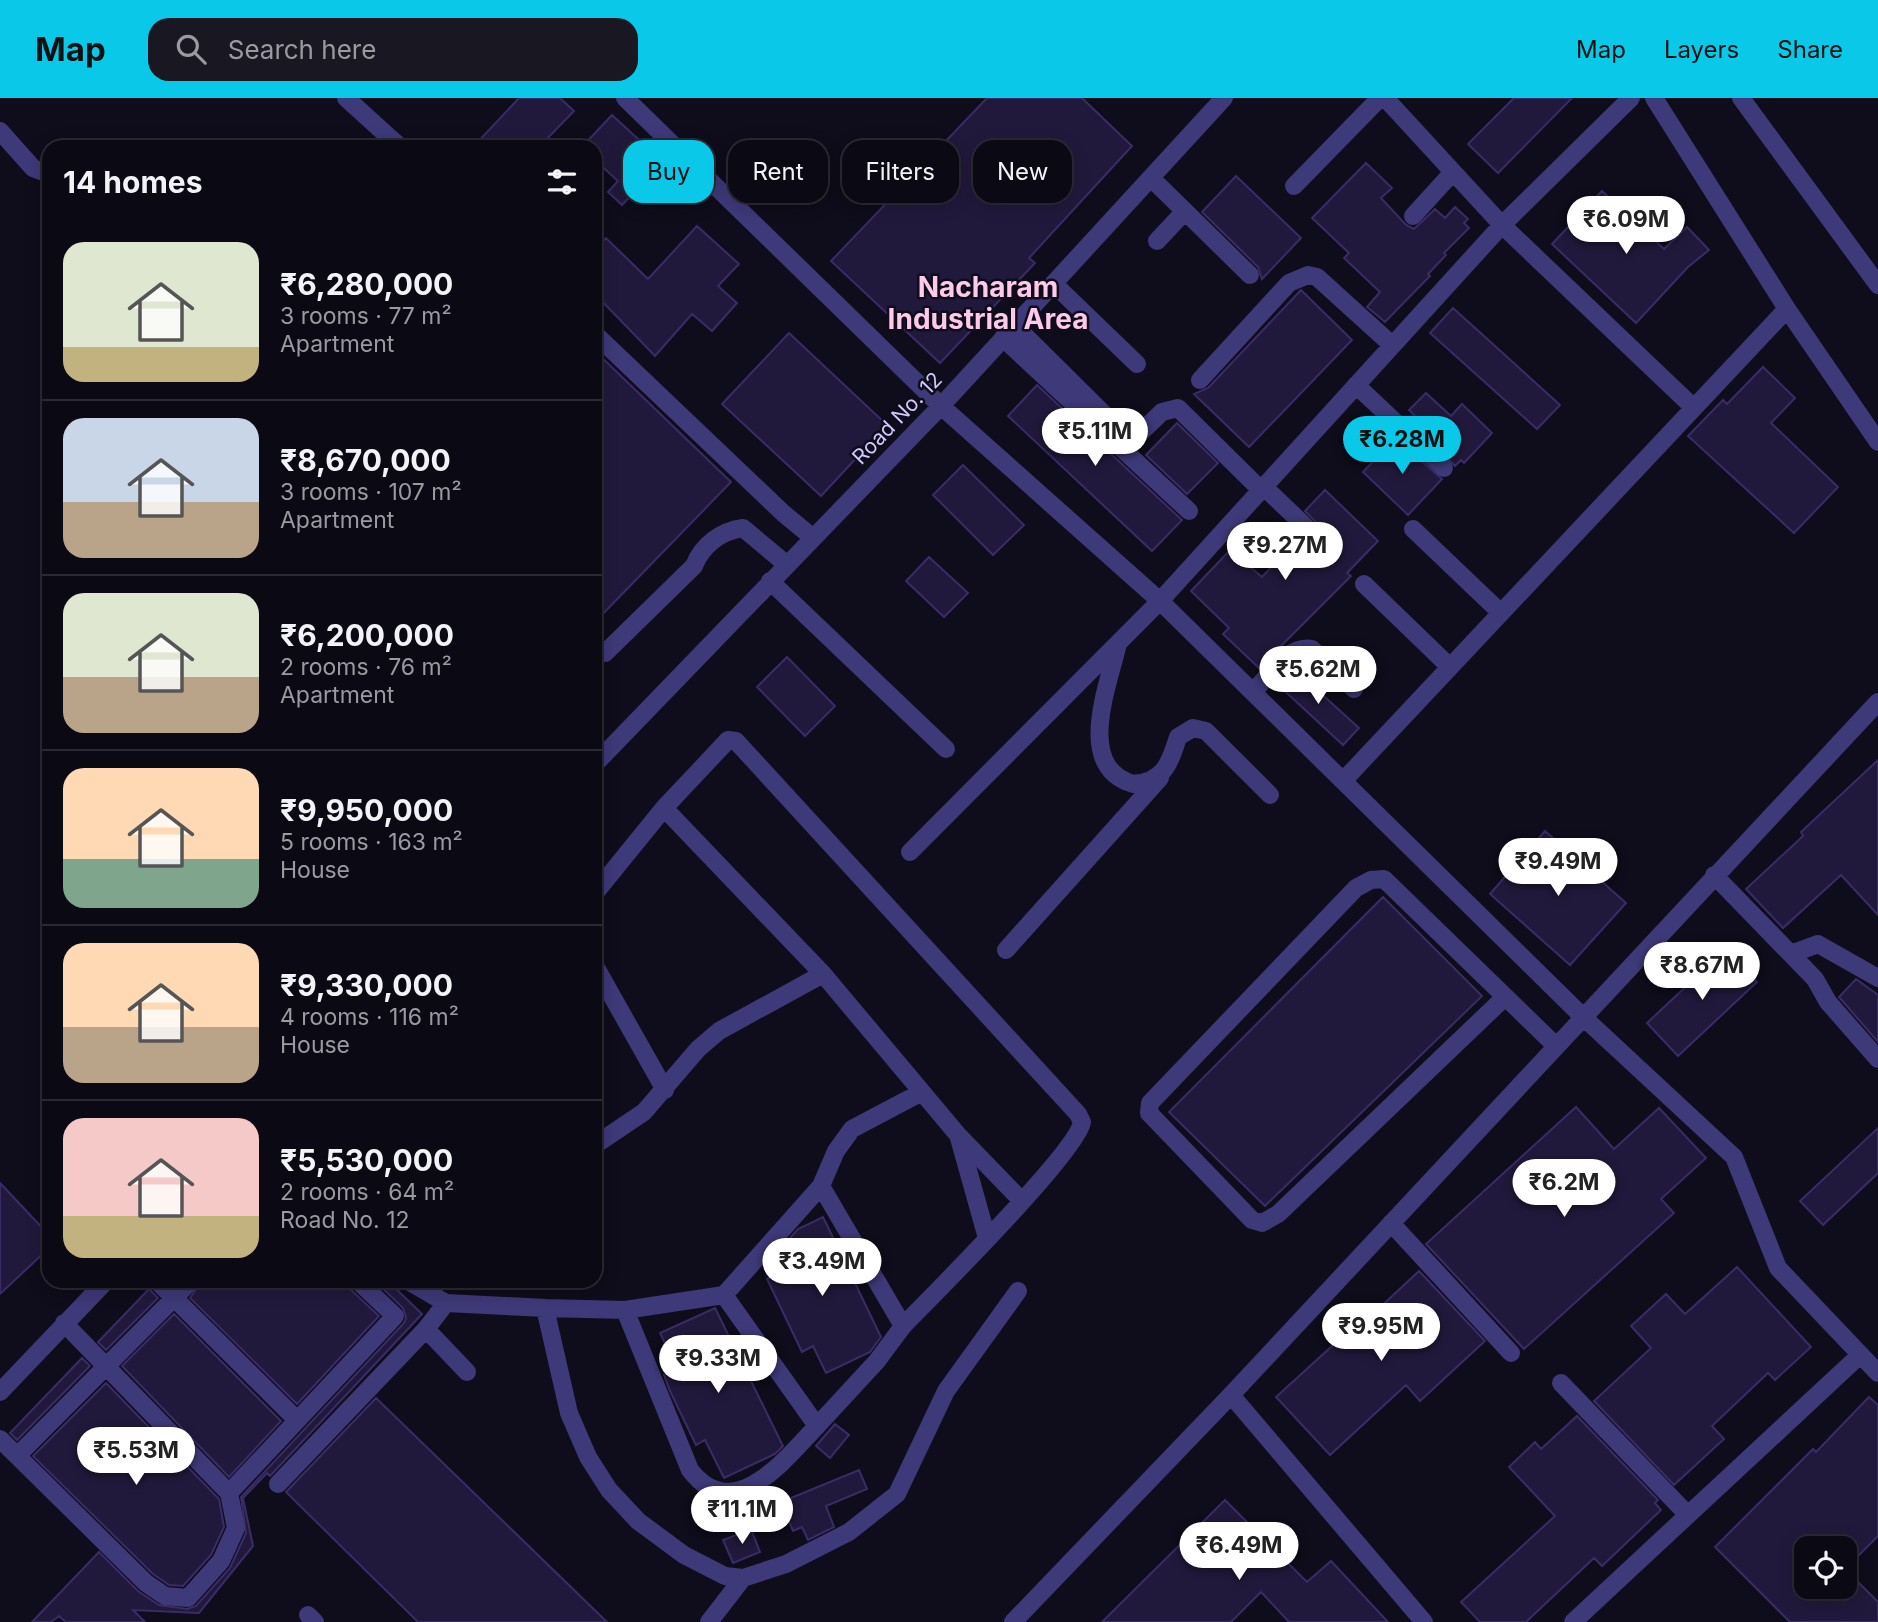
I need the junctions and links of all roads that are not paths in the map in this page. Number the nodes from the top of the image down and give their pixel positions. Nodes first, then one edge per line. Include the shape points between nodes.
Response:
1 (345, 98) edge
2 (625, 98) edge
3 (1224, 98) edge
4 (1380, 98) edge
5 (1385, 98) edge
6 (1631, 98) edge
7 (1654, 98) edge
8 (1741, 98) edge
9 (0, 131) edge
10 (390, 140) edge
11 (42, 171) edge
12 (1453, 172) junction
13 (1151, 178) junction
14 (1294, 186) dead end
15 (1185, 211) junction
16 (1413, 216) dead end
17 (1502, 225) junction
18 (1157, 241) dead end
19 (1250, 275) dead end
20 (1054, 284) junction
21 (1878, 285) edge
22 (1787, 309) junction
23 (1009, 332) junction
24 (602, 341) edge
25 (1392, 345) junction
26 (1137, 364) dead end
27 (1200, 380) dead end
28 (1356, 385) junction
29 (941, 407) junction
30 (1694, 408) junction
31 (1118, 428) dead end
32 (1140, 433) dead end
33 (1878, 442) edge
34 (1444, 468) dead end
35 (1262, 488) junction
36 (1189, 511) dead end
37 (1306, 527) dead end
38 (1413, 529) dead end
39 (812, 537) junction
40 (786, 564) junction
41 (770, 581) junction
42 (1364, 584) dead end
43 (1160, 601) junction
44 (1502, 613) junction
45 (1118, 643) junction
46 (605, 653) dead end
47 (1450, 667) junction
48 (1354, 689) dead end
49 (1253, 692) junction
50 (1878, 702) edge
51 (946, 749) dead end
52 (602, 757) edge
53 (1164, 773) junction
54 (1343, 781) junction
55 (1270, 795) dead end
56 (664, 808) junction
57 (911, 852) dead end
58 (1714, 875) junction
59 (602, 885) edge
60 (1006, 950) dead end
61 (1791, 954) junction
62 (823, 974) junction
63 (602, 978) edge
64 (1878, 978) edge
65 (1505, 996) junction
66 (1582, 1016) junction
67 (1555, 1045) junction
68 (1878, 1059) edge
69 (665, 1090) junction
70 (922, 1092) junction
71 (958, 1135) junction
72 (602, 1140) edge
73 (821, 1186) junction
74 (1021, 1200) junction
75 (1391, 1223) junction
76 (987, 1238) junction
77 (99, 1288) edge
78 (164, 1288) edge
79 (184, 1288) edge
80 (365, 1288) edge
81 (418, 1288) edge
82 (1018, 1291) dead end
83 (724, 1295) junction
84 (175, 1298) junction
85 (446, 1303) junction
86 (545, 1308) junction
87 (625, 1310) junction
88 (64, 1323) junction
89 (903, 1326) junction
90 (426, 1329) junction
91 (1511, 1353) dead end
92 (1859, 1356) junction
93 (104, 1367) junction
94 (467, 1372) dead end
95 (1878, 1373) edge
96 (1561, 1383) dead end
97 (0, 1392) edge
98 (1231, 1395) junction
99 (297, 1420) junction
100 (817, 1426) junction
101 (0, 1439) edge
102 (17, 1456) junction
103 (278, 1484) dead end
104 (229, 1493) junction
105 (1688, 1515) junction
106 (743, 1578) junction
107 (709, 1622) edge
108 (1013, 1622) edge
109 (1424, 1622) edge
110 (1573, 1622) edge

1 - 10 street
2 - 29 street
3 - 13 street, Road No. 12
4 - 14 street
5 - 12 street
6 - 17 street
7 - 22 street
8 - 21 street
9 - 11 street via 33,168
12 - 16 street
12 - 17 street
13 - 15 street
13 - 20 street, Road No. 12
15 - 18 street
15 - 19 street
17 - 25 street
17 - 30 street
20 - 23 street, Road No. 12
20 - 26 street
22 - 30 street
22 - 33 street
23 - 29 street, Road No. 12
23 - 31 street
23 - 36 street
24 - 39 street
25 - 27 street via 1317,277 1308,275 1289,283
25 - 28 street
28 - 34 street
28 - 35 street
29 - 39 street, Road No. 12
29 - 43 street
30 - 44 street
32 - 35 street via 1161,412 1178,408
35 - 37 street
35 - 43 street
38 - 44 street
39 - 40 street, Road No. 12
40 - 41 street, Road No. 12
40 - 46 street via 743,528 717,536 694,566
41 - 51 street
41 - 52 street, Road No. 12
42 - 47 street
43 - 45 street
43 - 49 street
44 - 47 street
45 - 53 street via 1100,726 1101,753 1106,765 1125,782 1144,783
45 - 57 street
47 - 54 street
48 - 49 street via 1305,647 1295,649
49 - 54 street
50 - 58 street
53 - 55 street via 1178,737 1193,728 1206,731
53 - 60 street
54 - 66 street
56 - 59 street
56 - 62 street
56 - 74 street via 728,740 736,741 1078,1114 1082,1122 1075,1140
58 - 61 street
58 - 66 street
61 - 64 street via 1818,944
61 - 68 street
62 - 69 street via 719,1031
62 - 70 street
63 - 69 street
65 - 65 street via 1384,879 1371,880 1356,888 1150,1103 1149,1113 1252,1220 1262,1223 1278,1214
65 - 67 street
66 - 67 street
66 - 92 street via 1734,1157 1778,1268
67 - 75 street
69 - 72 street
70 - 71 street
70 - 73 street via 852,1129 839,1144
71 - 74 street
71 - 76 street
73 - 83 street
73 - 89 street
74 - 76 street
75 - 91 street
75 - 98 street
76 - 89 street
77 - 88 street
78 - 84 street
79 - 84 street
80 - 99 street via 395,1316
81 - 85 street
82 - 106 street via 946,1391 897,1494 849,1532 786,1564
83 - 87 street
83 - 100 street
84 - 93 street
84 - 99 street
85 - 86 street
85 - 90 street
86 - 87 street
86 - 106 street via 569,1413 608,1490 638,1521 684,1555 725,1576
87 - 100 street via 697,1480 733,1491 752,1486 768,1476
88 - 93 street
88 - 97 street
89 - 100 street
90 - 94 street
90 - 103 street
92 - 95 street
92 - 105 street
93 - 102 street
93 - 104 street
96 - 105 street
98 - 108 street
98 - 109 street
99 - 104 street
101 - 102 street
102 - 104 street via 146,1583 165,1596 188,1598 221,1561 236,1528
105 - 110 street
106 - 107 street

